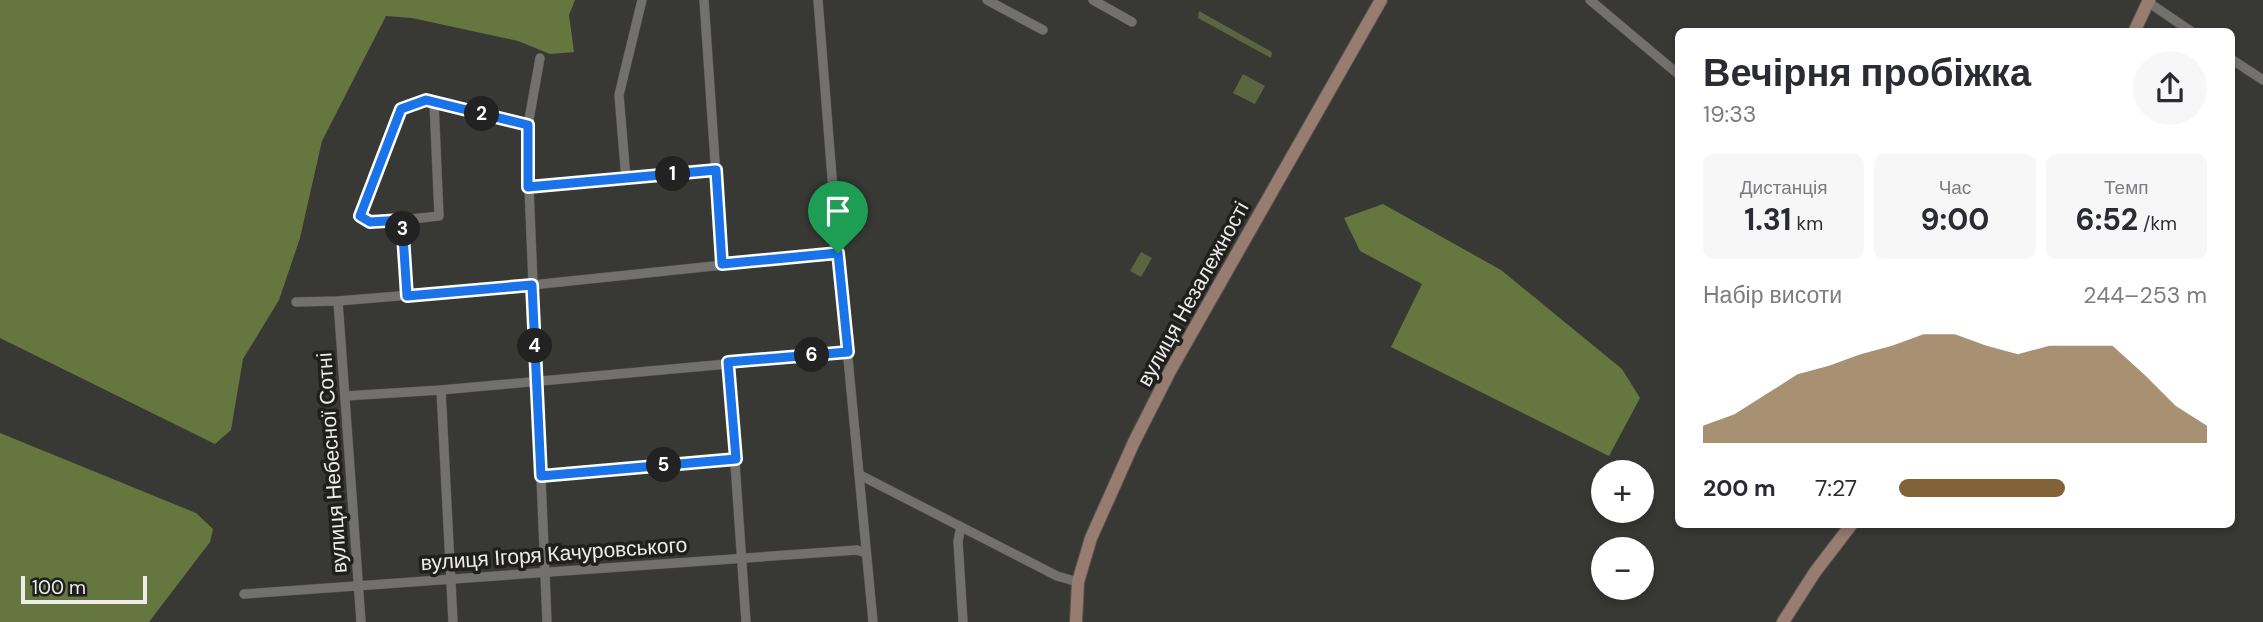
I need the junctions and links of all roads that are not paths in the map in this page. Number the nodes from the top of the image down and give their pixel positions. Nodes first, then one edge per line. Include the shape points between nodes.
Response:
1 (642, 0) edge
2 (704, 0) edge
3 (818, 0) edge
4 (987, 0) edge
5 (1381, 0) edge
6 (1590, 0) edge
7 (1097, 1) edge
8 (2149, 1) edge
9 (1132, 22) dead end
10 (2136, 28) edge
11 (2186, 28) edge
12 (1043, 30) dead end
13 (540, 58) dead end
14 (2235, 62) edge
15 (1675, 71) edge
16 (2263, 80) edge
17 (434, 102) junction
18 (528, 125) junction
19 (716, 170) junction
20 (626, 179) junction
21 (528, 187) junction
22 (402, 220) junction
23 (838, 253) junction
24 (722, 264) junction
25 (532, 285) junction
26 (407, 296) junction
27 (338, 301) junction
28 (296, 302) dead end
29 (848, 352) junction
30 (728, 362) junction
31 (537, 380) junction
32 (441, 390) junction
33 (345, 396) junction
34 (736, 459) junction
35 (860, 475) junction
36 (541, 476) junction
37 (961, 527) junction
38 (1849, 528) edge
39 (866, 553) junction
40 (743, 557) junction
41 (545, 571) junction
42 (452, 578) junction
43 (1079, 582) junction
44 (358, 587) junction
45 (244, 594) dead end
46 (361, 622) edge
47 (453, 622) edge
48 (547, 622) edge
49 (746, 622) edge
50 (873, 622) edge
51 (963, 622) edge
52 (1076, 622) edge
53 (1783, 622) edge

1 - 20 street via 619,95
2 - 19 street
3 - 23 street
4 - 12 street
5 - 43 street, вулиця Незалежності via 1170,371 1091,538
6 - 15 street
7 - 9 street
8 - 10 street
8 - 11 street
13 - 18 street
14 - 16 street
17 - 18 street
17 - 22 street via 439,216
17 - 22 street via 426,100 401,109 360,216 370,222
18 - 21 street
19 - 20 street
19 - 24 street
20 - 21 street
21 - 25 street
22 - 26 street
23 - 24 street
23 - 29 street
24 - 25 street
25 - 26 street
25 - 31 street
26 - 27 street
27 - 28 street
27 - 33 street, вулиця Небесної Сотні
29 - 30 street
29 - 35 street
30 - 31 street
30 - 34 street
31 - 32 street
31 - 36 street
32 - 33 street
32 - 42 street
33 - 44 street, вулиця Небесної Сотні
34 - 36 street
34 - 40 street
35 - 37 street
35 - 39 street
36 - 41 street
37 - 43 street via 1057,576
37 - 51 street
38 - 53 street
39 - 40 street, вулиця Ігоря Качуровського
39 - 50 street
40 - 41 street, вулиця Ігоря Качуровського
40 - 49 street
41 - 42 street, вулиця Ігоря Качуровського
41 - 48 street
42 - 44 street, вулиця Ігоря Качуровського
42 - 47 street
43 - 52 street, вулиця Незалежності
44 - 45 street, вулиця Ігоря Качуровського
44 - 46 street, вулиця Небесної Сотні

